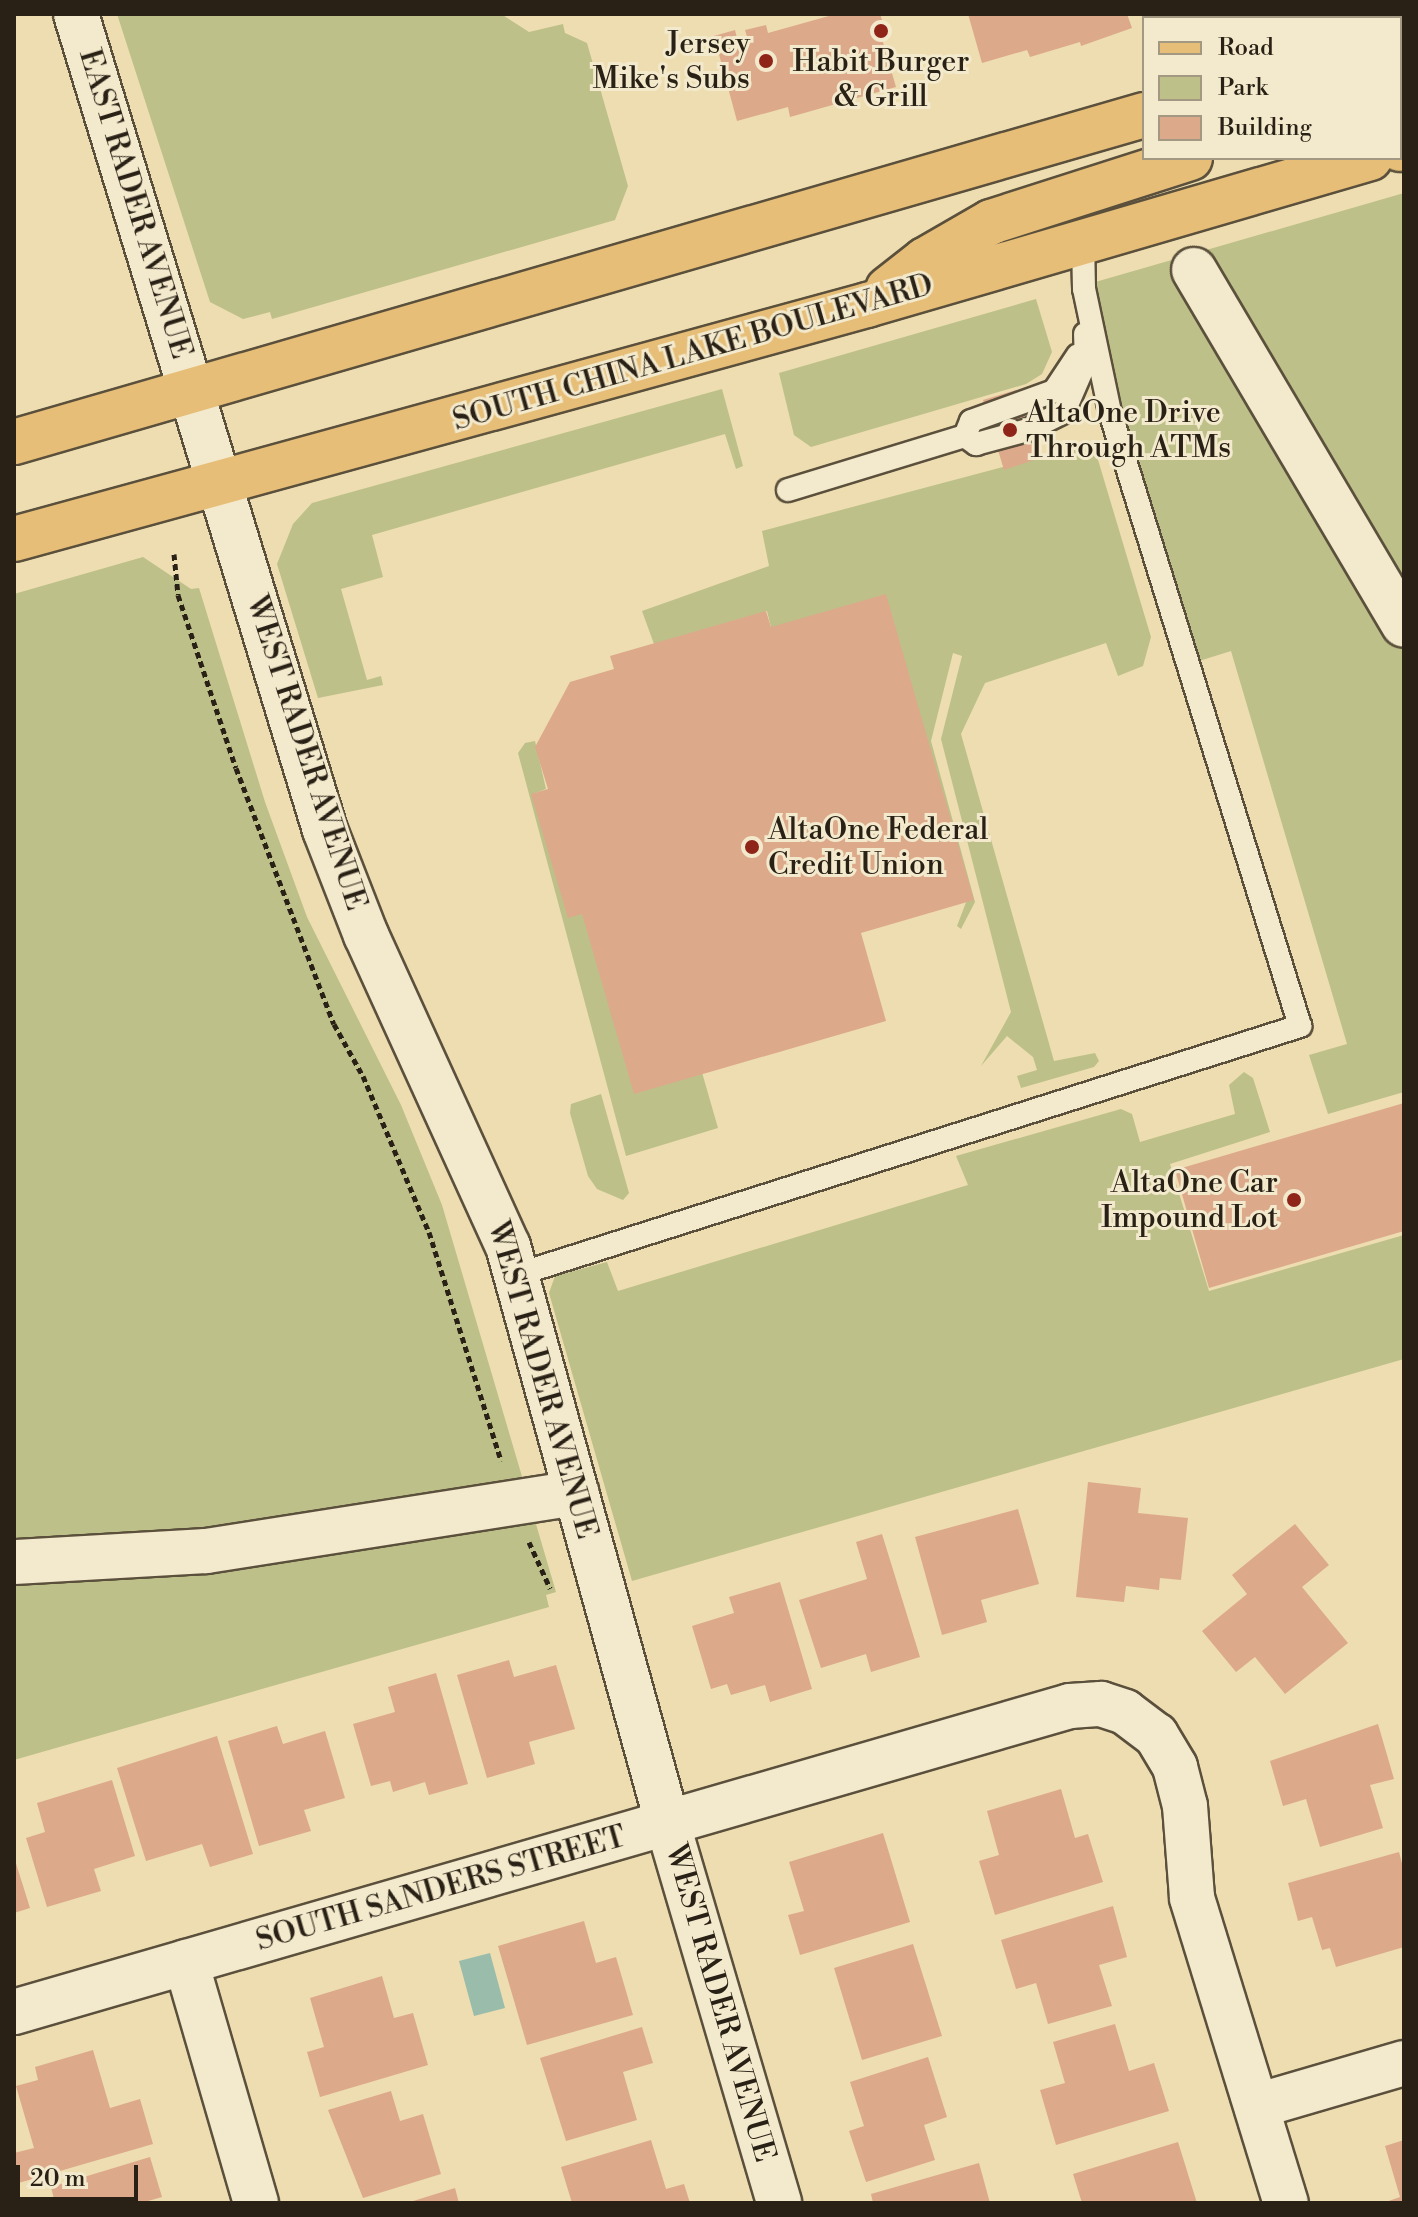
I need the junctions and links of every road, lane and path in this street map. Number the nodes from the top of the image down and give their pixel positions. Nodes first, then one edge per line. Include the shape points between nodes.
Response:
1 (76, 14) edge
2 (1142, 116) edge
3 (1184, 160) edge
4 (1363, 160) edge
5 (1073, 245) junction
6 (1194, 270) dead end
7 (867, 305) junction
8 (193, 393) junction
9 (14, 442) edge
10 (220, 483) junction
11 (788, 490) dead end
12 (14, 539) edge
13 (174, 554) dead end
14 (1404, 625) edge
15 (516, 1275) junction
16 (504, 1472) dead end
17 (576, 1493) junction
18 (524, 1531) dead end
19 (14, 1562) edge
20 (550, 1588) dead end
21 (668, 1825) junction
22 (186, 1962) junction
23 (14, 2012) edge
24 (1404, 2063) edge
25 (1257, 2106) junction
26 (256, 2203) edge
27 (779, 2203) edge
28 (1286, 2203) edge

1 - 8 street, EAST RADER AVENUE
2 - 8 main road
3 - 7 main road via 991,222 925,260
4 - 5 main road, SOUTH CHINA LAKE BOULEVARD
5 - 7 main road, SOUTH CHINA LAKE BOULEVARD
5 - 11 lane via 1086,361 1064,412 1028,430 976,444 965,436
5 - 15 lane via 1110,412 1300,1026
6 - 14 street
7 - 10 main road, SOUTH CHINA LAKE BOULEVARD
8 - 9 main road
8 - 10 street, WEST RADER AVENUE
10 - 12 main road, SOUTH CHINA LAKE BOULEVARD
10 - 15 street, WEST RADER AVENUE via 325,830 366,935 508,1246
13 - 16 path via 178,595 236,768 334,1024 363,1076 429,1232
15 - 17 street, WEST RADER AVENUE
17 - 19 street via 206,1551
17 - 21 street, WEST RADER AVENUE
18 - 20 path
21 - 22 street, SOUTH SANDERS STREET
21 - 25 street, SOUTH SANDERS STREET via 1070,1706 1101,1704 1156,1735 1175,1767 1185,1806 1192,1898
21 - 27 street, WEST RADER AVENUE
22 - 23 street, SOUTH SANDERS STREET
22 - 26 street
24 - 25 street
25 - 28 street

